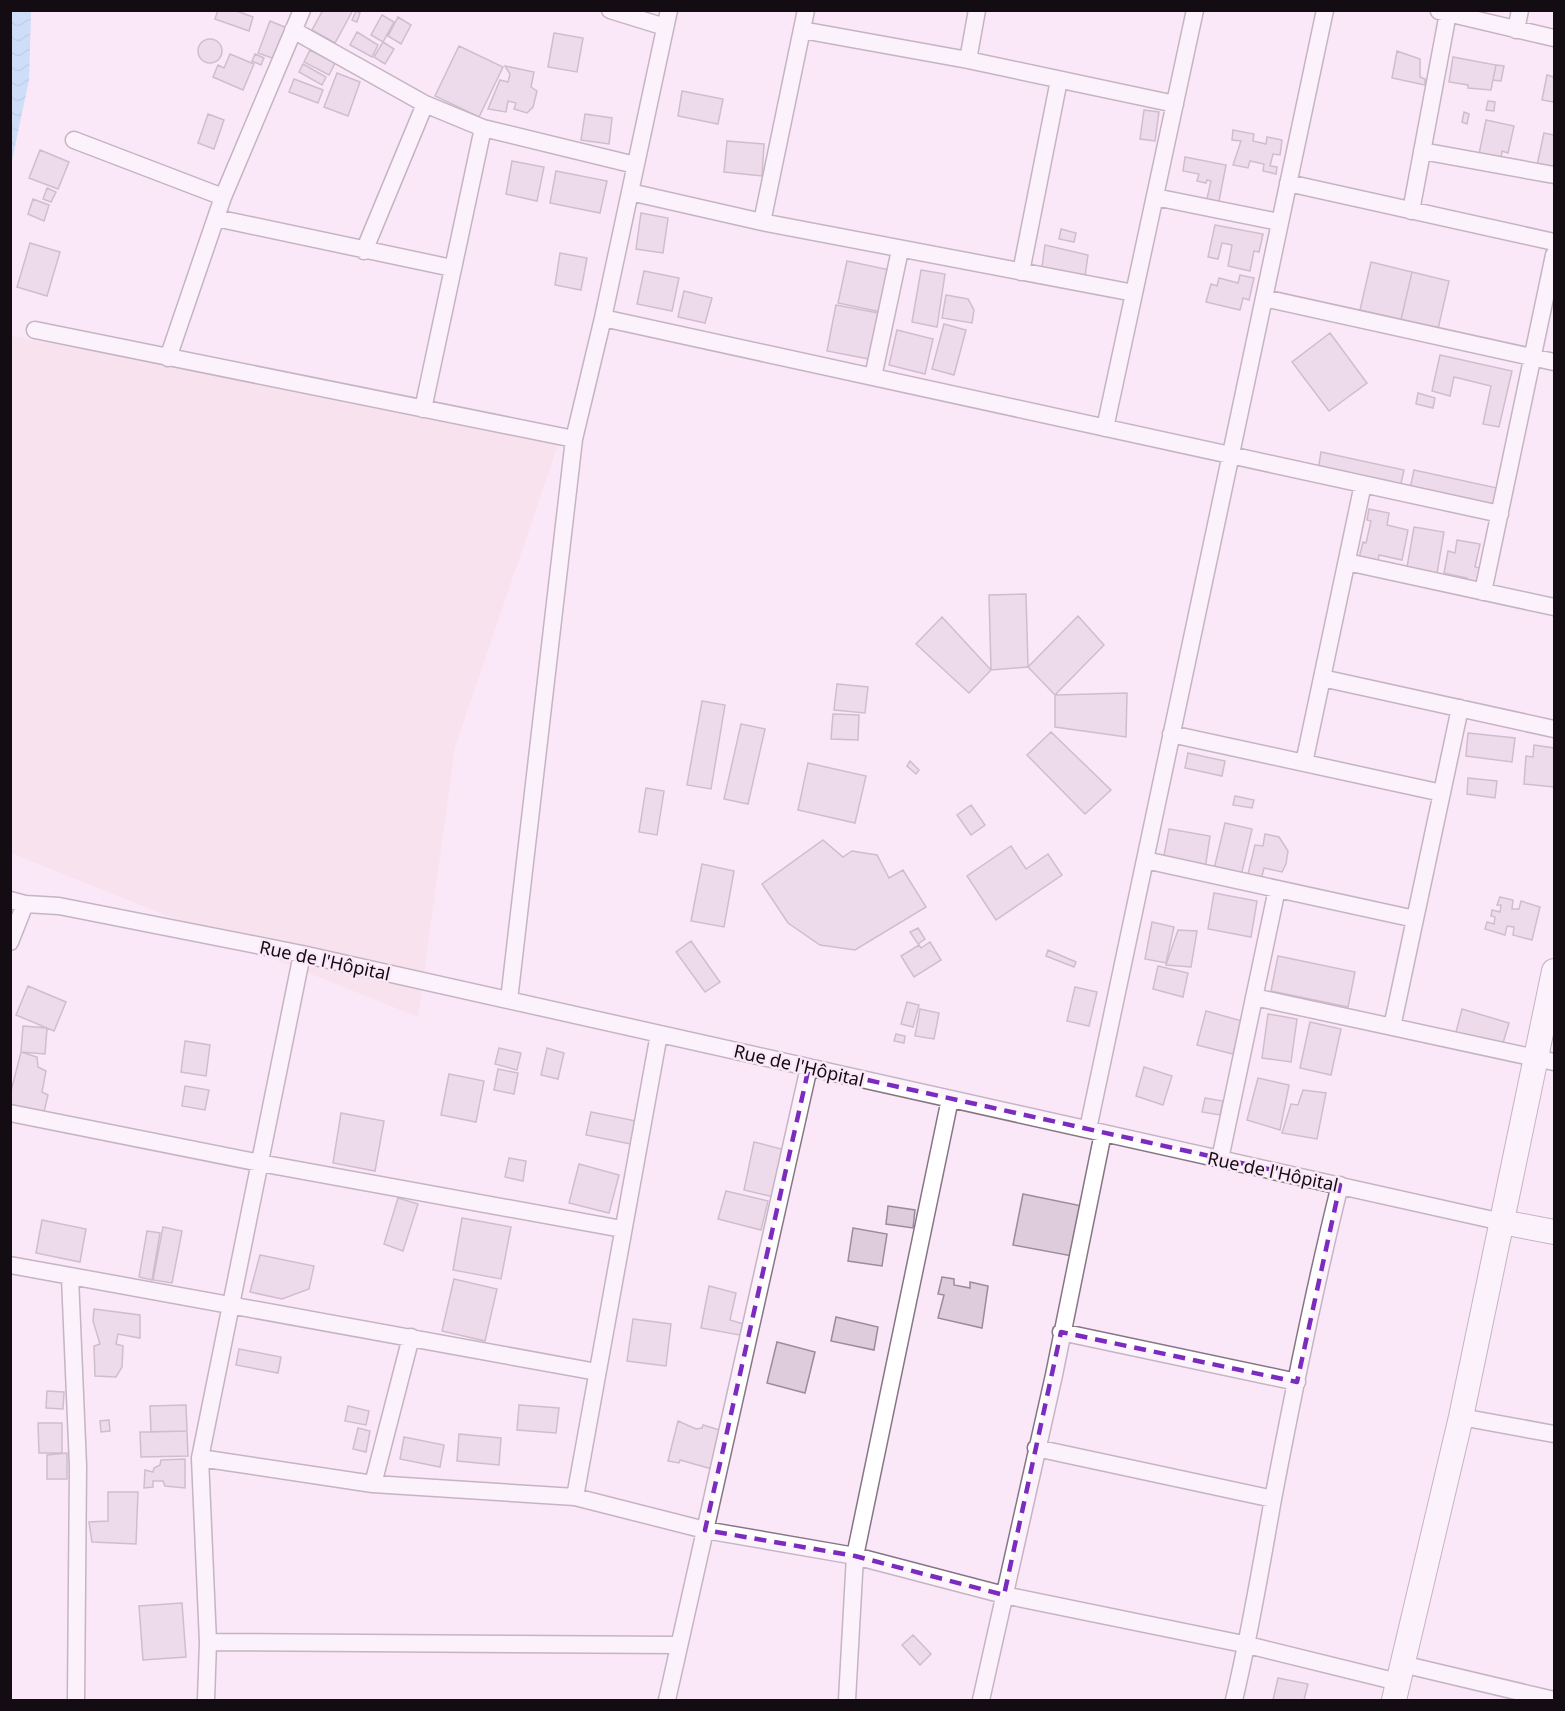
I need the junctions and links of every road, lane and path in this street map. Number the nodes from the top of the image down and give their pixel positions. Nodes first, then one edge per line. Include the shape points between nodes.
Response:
1 (302, 10) edge
2 (610, 10) edge
3 (806, 10) edge
4 (977, 10) edge
5 (1195, 10) edge
6 (1326, 10) edge
7 (1520, 10) edge
8 (1443, 12) edge
9 (667, 19) edge
10 (293, 30) junction
11 (802, 30) junction
12 (1516, 30) junction
13 (1554, 38) edge
14 (968, 60) junction
15 (1059, 80) junction
16 (425, 104) junction
17 (1175, 104) junction
18 (483, 128) junction
19 (74, 140) dead end
20 (1422, 152) junction
21 (635, 165) junction
22 (1554, 175) edge
23 (1288, 183) junction
24 (630, 192) junction
25 (223, 197) junction
26 (1155, 197) junction
27 (1411, 210) junction
28 (216, 218) junction
29 (762, 222) junction
30 (1280, 222) junction
31 (1554, 242) edge
32 (900, 250) junction
33 (364, 251) junction
34 (1554, 255) edge
35 (452, 268) junction
36 (1021, 272) junction
37 (1134, 293) junction
38 (1264, 298) junction
39 (603, 318) junction
40 (35, 330) dead end
41 (1533, 357) junction
42 (168, 358) junction
43 (1554, 362) edge
44 (873, 377) junction
45 (423, 409) junction
46 (1105, 428) junction
47 (574, 439) junction
48 (1230, 455) junction
49 (1363, 484) junction
50 (1500, 514) junction
51 (1347, 562) junction
52 (1483, 592) junction
53 (1554, 607) edge
54 (1322, 678) junction
55 (1460, 708) junction
56 (1554, 729) edge
57 (1171, 734) junction
58 (1304, 763) junction
59 (1442, 794) junction
60 (1145, 860) junction
61 (1277, 889) junction
62 (26, 902) edge
63 (1415, 919) junction
64 (10, 942) edge
65 (302, 954) junction
66 (1554, 971) edge
67 (1254, 996) junction
68 (509, 1000) junction
69 (1392, 1027) junction
70 (659, 1034) junction
71 (1546, 1060) edge
72 (808, 1067) junction
73 (950, 1098) junction
74 (10, 1113) edge
75 (1096, 1131) junction
76 (1220, 1159) junction
77 (260, 1164) junction
78 (1340, 1185) junction
79 (1502, 1222) junction
80 (622, 1229) junction
81 (1554, 1233) edge
82 (10, 1265) edge
83 (70, 1277) junction
84 (231, 1304) junction
85 (1061, 1332) junction
86 (411, 1337) junction
87 (597, 1371) junction
88 (1297, 1382) junction
89 (1461, 1417) junction
90 (1554, 1434) edge
91 (1036, 1448) junction
92 (200, 1458) junction
93 (374, 1484) junction
94 (575, 1497) junction
95 (1274, 1499) junction
96 (705, 1530) junction
97 (855, 1556) junction
98 (1004, 1595) junction
99 (208, 1642) junction
100 (679, 1645) junction
101 (1248, 1645) junction
102 (1398, 1682) edge
103 (1508, 1695) edge
104 (1554, 1700) edge
105 (76, 1701) edge
106 (206, 1701) edge
107 (667, 1701) edge
108 (847, 1701) edge
109 (981, 1701) edge
110 (1234, 1701) edge

1 - 10 street
2 - 9 street
3 - 11 street
4 - 14 street
5 - 17 street
6 - 23 street
7 - 12 street
8 - 12 street
8 - 20 street
9 - 21 street
10 - 16 street
10 - 25 street
11 - 14 street
11 - 29 street
12 - 13 street
14 - 15 street
15 - 17 street
15 - 36 street
16 - 18 street
16 - 33 street
17 - 26 street
18 - 21 street
18 - 35 street
19 - 25 street
20 - 22 street
20 - 27 street
21 - 24 street
23 - 27 street
23 - 30 street
24 - 29 street
24 - 39 street
25 - 28 street
26 - 30 street
26 - 37 street
27 - 31 street
28 - 33 street
28 - 42 street
29 - 32 street
30 - 38 street
32 - 36 street
32 - 44 street
33 - 35 street
34 - 41 street
35 - 45 street
36 - 37 street
37 - 46 street
38 - 41 street
38 - 48 street
39 - 44 street
39 - 47 street
40 - 42 street
41 - 43 street
41 - 50 street
42 - 45 street
44 - 46 street
45 - 47 street
46 - 48 street
47 - 68 street
48 - 49 street
48 - 57 street
49 - 50 street
49 - 51 street
50 - 52 street
51 - 52 street
51 - 54 street
52 - 53 street
54 - 55 street
54 - 58 street
55 - 56 street
55 - 59 street
57 - 58 street
57 - 60 street
58 - 59 street
59 - 63 street
60 - 61 street
60 - 75 street
61 - 63 street
61 - 67 street
62 - 64 street
62 - 65 street, Rue de l'Hôpital
63 - 69 street
65 - 68 street, Rue de l'Hôpital
65 - 77 street
66 - 71 main road
67 - 69 street
67 - 76 street
68 - 70 street, Rue de l'Hôpital
69 - 71 street
70 - 72 street, Rue de l'Hôpital
70 - 80 street
71 - 79 main road
72 - 73 street, Rue de l'Hôpital
72 - 96 street
73 - 75 street, Rue de l'Hôpital
73 - 97 street
74 - 77 street
75 - 76 street, Rue de l'Hôpital
75 - 85 street
76 - 78 street, Rue de l'Hôpital
77 - 80 street
77 - 84 street
78 - 79 street, Rue de l'Hôpital
78 - 88 street
79 - 81 main road, Rue de l'Hôpital
79 - 89 main road
80 - 87 street
82 - 83 street
83 - 84 street
83 - 105 street via 78,1466
84 - 86 street
84 - 92 street
85 - 88 street
85 - 91 street
86 - 87 street
86 - 93 street
87 - 94 street
88 - 95 street
89 - 90 street
89 - 102 main road
91 - 95 street
91 - 98 street
92 - 93 street
92 - 99 street
93 - 94 street
94 - 96 street
95 - 101 street
96 - 97 street
96 - 100 street
97 - 98 street
97 - 108 street
98 - 101 street
98 - 109 street
99 - 100 street
99 - 106 street
100 - 107 street
101 - 102 street
101 - 110 street
102 - 103 street
103 - 104 street

